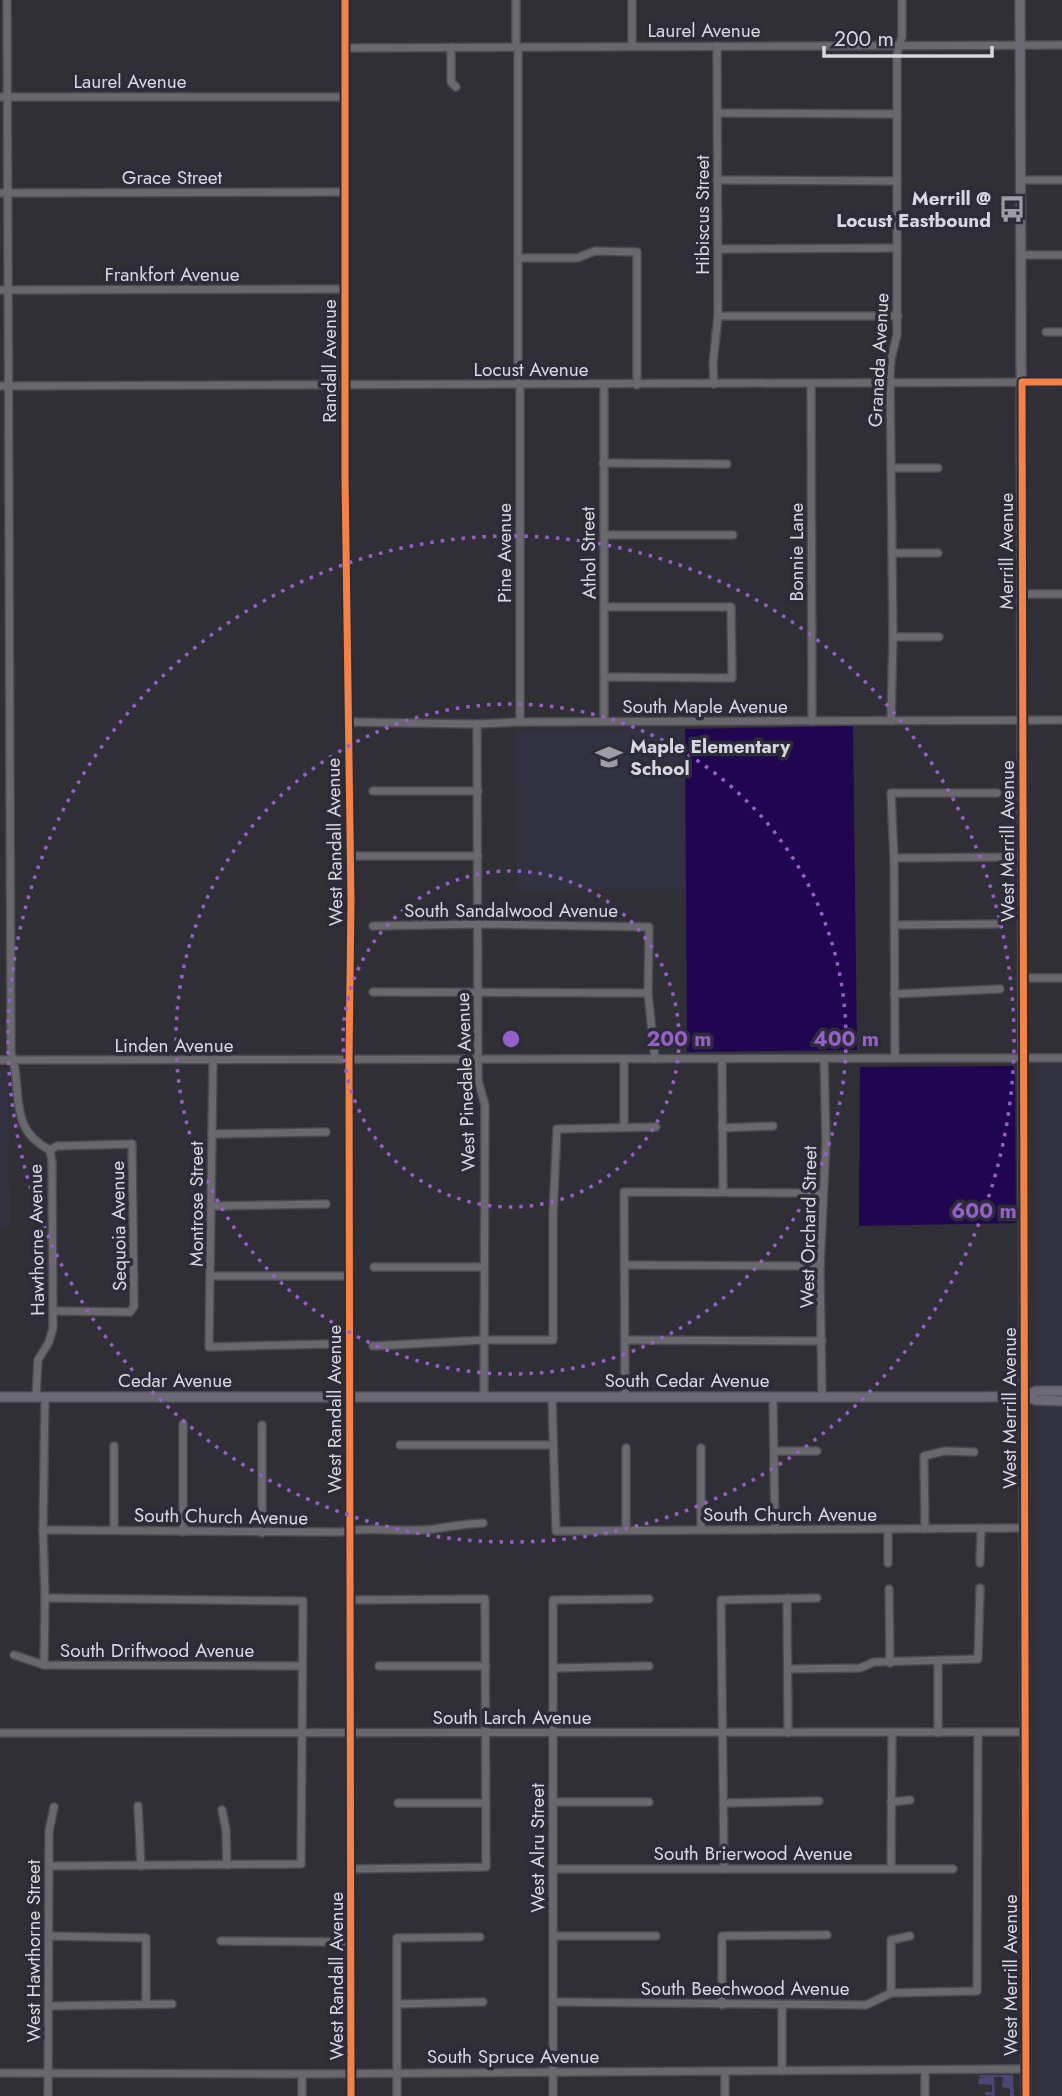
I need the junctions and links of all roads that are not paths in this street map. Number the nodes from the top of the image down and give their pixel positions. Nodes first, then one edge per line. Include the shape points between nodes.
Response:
1 (7, 0) edge
2 (345, 0) edge
3 (516, 0) edge
4 (632, 0) edge
5 (902, 0) edge
6 (1020, 0) edge
7 (1021, 45) junction
8 (1062, 45) edge
9 (632, 46) junction
10 (717, 46) junction
11 (899, 46) junction
12 (451, 47) junction
13 (517, 47) junction
14 (345, 48) junction
15 (456, 87) dead end
16 (4, 97) edge
17 (345, 97) junction
18 (718, 113) junction
19 (897, 114) junction
20 (717, 180) junction
21 (1021, 180) junction
22 (1062, 180) edge
23 (897, 181) junction
24 (345, 192) junction
25 (4, 193) edge
26 (897, 248) junction
27 (718, 249) junction
28 (1022, 255) junction
29 (1062, 255) edge
30 (518, 258) junction
31 (344, 289) junction
32 (4, 290) edge
33 (718, 316) junction
34 (898, 316) junction
35 (1046, 332) dead end
36 (1062, 332) edge
37 (890, 382) junction
38 (1022, 382) junction
39 (1062, 382) edge
40 (345, 384) junction
41 (519, 384) junction
42 (714, 384) junction
43 (811, 384) junction
44 (604, 385) junction
45 (637, 385) junction
46 (4, 386) edge
47 (603, 463) junction
48 (727, 464) dead end
49 (891, 468) junction
50 (937, 468) dead end
51 (604, 535) junction
52 (733, 536) dead end
53 (892, 553) junction
54 (938, 553) dead end
55 (1022, 594) junction
56 (1062, 594) edge
57 (605, 607) junction
58 (893, 637) junction
59 (939, 637) dead end
60 (605, 677) junction
61 (1022, 720) junction
62 (1062, 720) edge
63 (604, 721) junction
64 (812, 721) junction
65 (891, 721) junction
66 (348, 722) junction
67 (520, 722) junction
68 (477, 724) junction
69 (373, 791) dead end
70 (478, 791) junction
71 (997, 793) dead end
72 (350, 856) junction
73 (478, 856) junction
74 (1023, 857) junction
75 (894, 858) junction
76 (478, 923) junction
77 (997, 924) dead end
78 (894, 925) junction
79 (373, 926) dead end
80 (1024, 978) junction
81 (1062, 978) edge
82 (1000, 989) dead end
83 (477, 991) junction
84 (373, 992) dead end
85 (648, 993) junction
86 (894, 994) junction
87 (895, 1058) junction
88 (1024, 1058) junction
89 (1062, 1058) edge
90 (349, 1059) junction
91 (624, 1059) junction
92 (655, 1059) junction
93 (824, 1059) junction
94 (0, 1060) edge
95 (14, 1060) junction
96 (479, 1060) junction
97 (722, 1060) junction
98 (213, 1061) junction
99 (624, 1126) junction
100 (773, 1126) dead end
101 (656, 1127) dead end
102 (722, 1128) junction
103 (326, 1132) dead end
104 (212, 1134) junction
105 (50, 1150) junction
106 (723, 1192) junction
107 (822, 1193) junction
108 (326, 1204) dead end
109 (212, 1206) junction
110 (625, 1265) junction
111 (820, 1266) junction
112 (374, 1267) dead end
113 (484, 1267) junction
114 (211, 1276) junction
115 (349, 1276) junction
116 (53, 1311) junction
117 (484, 1340) junction
118 (625, 1340) junction
119 (822, 1340) junction
120 (328, 1344) dead end
121 (373, 1346) dead end
122 (1062, 1391) edge
123 (1025, 1396) junction
124 (0, 1397) edge
125 (41, 1397) junction
126 (349, 1397) junction
127 (484, 1397) junction
128 (625, 1397) junction
129 (774, 1397) junction
130 (822, 1397) junction
131 (552, 1398) junction
132 (1062, 1401) edge
133 (183, 1424) dead end
134 (262, 1425) dead end
135 (400, 1445) dead end
136 (553, 1445) junction
137 (114, 1446) dead end
138 (626, 1448) dead end
139 (701, 1448) dead end
140 (774, 1451) junction
141 (817, 1451) dead end
142 (974, 1452) dead end
143 (483, 1523) dead end
144 (981, 1528) junction
145 (1025, 1528) junction
146 (925, 1529) junction
147 (43, 1530) junction
148 (114, 1530) junction
149 (350, 1530) junction
150 (626, 1530) junction
151 (701, 1530) junction
152 (775, 1530) junction
153 (888, 1530) junction
154 (183, 1532) junction
155 (262, 1533) junction
156 (888, 1563) dead end
157 (980, 1563) dead end
158 (980, 1588) dead end
159 (889, 1589) dead end
160 (45, 1598) junction
161 (787, 1598) junction
162 (817, 1598) dead end
163 (649, 1599) dead end
164 (350, 1600) junction
165 (14, 1655) dead end
166 (938, 1661) junction
167 (890, 1663) junction
168 (44, 1665) junction
169 (301, 1666) junction
170 (379, 1666) dead end
171 (486, 1666) junction
172 (649, 1666) dead end
173 (553, 1668) junction
174 (788, 1669) junction
175 (303, 1732) junction
176 (351, 1732) junction
177 (1025, 1732) junction
178 (0, 1733) edge
179 (486, 1733) junction
180 (553, 1733) junction
181 (723, 1733) junction
182 (788, 1733) junction
183 (892, 1733) junction
184 (938, 1733) junction
185 (978, 1733) junction
186 (911, 1800) dead end
187 (819, 1801) dead end
188 (553, 1802) junction
189 (649, 1802) dead end
190 (891, 1802) junction
191 (398, 1803) dead end
192 (486, 1803) junction
193 (724, 1803) junction
194 (138, 1806) dead end
195 (54, 1807) dead end
196 (222, 1810) dead end
197 (227, 1865) junction
198 (49, 1866) junction
199 (141, 1866) junction
200 (891, 1868) junction
201 (351, 1869) junction
202 (553, 1869) junction
203 (724, 1869) junction
204 (953, 1869) dead end
205 (827, 1935) dead end
206 (49, 1936) junction
207 (553, 1936) junction
208 (656, 1936) dead end
209 (909, 1936) dead end
210 (480, 1937) dead end
211 (221, 1941) dead end
212 (351, 1942) junction
213 (891, 1993) junction
214 (483, 2003) dead end
215 (553, 2003) junction
216 (146, 2004) junction
217 (172, 2004) dead end
218 (397, 2004) junction
219 (722, 2005) junction
220 (782, 2005) junction
221 (49, 2006) junction
222 (1026, 2069) junction
223 (925, 2070) junction
224 (553, 2071) junction
225 (725, 2071) junction
226 (782, 2071) junction
227 (48, 2072) junction
228 (397, 2072) junction
229 (0, 2073) edge
230 (351, 2073) junction
231 (302, 2074) junction
232 (48, 2096) edge
233 (302, 2096) edge
234 (351, 2096) edge
235 (397, 2096) edge
236 (553, 2096) edge
237 (725, 2096) edge
238 (925, 2096) edge
239 (1026, 2096) edge

1 - 16 street, Hawthorne Avenue
2 - 14 street, Randall Avenue
3 - 13 street, Pine Avenue
4 - 9 street
5 - 11 street, Granada Avenue
6 - 7 main road, Merrill Avenue
7 - 8 street, Laurel Avenue
7 - 11 street, Laurel Avenue
7 - 21 main road, Merrill Avenue
9 - 10 street, Laurel Avenue
9 - 13 street, Laurel Avenue
10 - 11 street, Laurel Avenue
10 - 18 street, Hibiscus Street
11 - 19 street, Granada Avenue
12 - 13 street, Laurel Avenue
12 - 14 street, Laurel Avenue
12 - 15 street via 451,82
13 - 30 street, Pine Avenue
14 - 17 street, Randall Avenue
16 - 17 street, Laurel Avenue
16 - 25 street, Hawthorne Avenue
17 - 24 street, Randall Avenue
18 - 19 street
18 - 20 street, Hibiscus Street
19 - 23 street, Granada Avenue
20 - 23 street
20 - 27 street, Hibiscus Street
21 - 22 street
21 - 28 main road, Merrill Avenue
23 - 26 street, Granada Avenue
24 - 25 street, Grace Street
24 - 31 street, Randall Avenue
25 - 32 street, Hawthorne Avenue
26 - 27 street
26 - 34 street, Granada Avenue
27 - 33 street, Hibiscus Street
28 - 29 street
28 - 38 main road, Merrill Avenue
30 - 41 street, Pine Avenue
30 - 45 street via 638,252
31 - 32 street, Frankfort Avenue
31 - 40 street, Randall Avenue
32 - 46 street, Hawthorne Avenue
33 - 34 street
33 - 42 street, Hibiscus Street
34 - 37 street, Granada Avenue
35 - 36 street
37 - 38 street, Locust Avenue
37 - 43 street, Locust Avenue
37 - 49 street, Granada Avenue
38 - 39 street, Locust Avenue
38 - 55 main road, Merrill Avenue
40 - 41 street, Locust Avenue
40 - 46 street, Locust Avenue
40 - 66 street, Randall Avenue
41 - 44 street, Locust Avenue
41 - 67 street, Pine Avenue
42 - 43 street, Locust Avenue
42 - 45 street, Locust Avenue
43 - 64 street, Bonnie Lane
44 - 45 street, Locust Avenue
44 - 47 street, Athol Street
46 - 95 street, Hawthorne Avenue
47 - 48 street
47 - 51 street, Athol Street
49 - 50 street
49 - 53 street, Granada Avenue
51 - 52 street
51 - 57 street, Athol Street
53 - 54 street
53 - 58 street, Granada Avenue
55 - 56 street
55 - 61 main road, Merrill Avenue
57 - 60 street, Athol Street
57 - 60 street via 731,607 732,678
58 - 59 street
58 - 65 street, Granada Avenue
60 - 63 street, Athol Street
61 - 62 street, South Maple Avenue
61 - 65 street, South Maple Avenue
61 - 74 main road, West Merrill Avenue
63 - 64 street, South Maple Avenue
63 - 67 street, South Maple Avenue
64 - 65 street, South Maple Avenue
66 - 68 street, South Maple Avenue
66 - 72 street, West Randall Avenue
67 - 68 street, South Maple Avenue
68 - 70 street, West Pinedale Avenue
69 - 70 street
70 - 73 street, West Pinedale Avenue
71 - 75 street via 891,793
72 - 73 street
72 - 90 street, West Randall Avenue
73 - 76 street, West Pinedale Avenue
74 - 75 street
74 - 80 main road, West Merrill Avenue
75 - 78 street
76 - 79 street, South Sandalwood Avenue
76 - 83 street, West Pinedale Avenue
76 - 85 street, South Sandalwood Avenue via 649,927
77 - 78 street
78 - 86 street
80 - 81 street
80 - 88 main road, West Merrill Avenue
82 - 86 street
83 - 84 street
83 - 85 street
83 - 96 street, West Pinedale Avenue
85 - 92 street
86 - 87 street
87 - 88 street, Linden Avenue
87 - 93 street, Linden Avenue
88 - 89 street, Linden Avenue
88 - 123 main road, West Merrill Avenue
90 - 96 street, Linden Avenue
90 - 98 street, Linden Avenue
90 - 115 street, West Randall Avenue
91 - 92 street, Linden Avenue
91 - 96 street, Linden Avenue
91 - 99 street
92 - 97 street, Linden Avenue
93 - 97 street, Linden Avenue
93 - 107 street, West Orchard Street
94 - 95 street, Linden Avenue
95 - 98 street, Linden Avenue
95 - 105 street, Hawthorne Avenue via 19,1116 24,1128
96 - 113 street, West Pinedale Avenue via 478,1080 485,1105
97 - 102 street
98 - 104 street, Montrose Street
99 - 101 street
99 - 117 street via 557,1129 553,1340
100 - 102 street
102 - 106 street
103 - 104 street
104 - 109 street, Montrose Street
105 - 116 street, Hawthorne Avenue
105 - 116 street, Sequoia Avenue via 132,1144 134,1306 130,1312
106 - 107 street
106 - 110 street via 624,1192
107 - 111 street, West Orchard Street
108 - 109 street
109 - 114 street, Montrose Street
110 - 111 street
110 - 118 street
111 - 119 street, West Orchard Street
112 - 113 street
113 - 117 street, West Pinedale Avenue
114 - 115 street
114 - 120 street, Montrose Street via 209,1347
115 - 126 street, West Randall Avenue
116 - 125 street, Hawthorne Avenue via 52,1334 36,1371
117 - 121 street
117 - 127 street, West Pinedale Avenue
118 - 119 street
118 - 128 street
119 - 130 street, West Orchard Street
122 - 123 main road, South Cedar Avenue
123 - 130 main road, South Cedar Avenue
123 - 132 main road, South Cedar Avenue
123 - 145 main road, West Merrill Avenue
124 - 125 main road, Cedar Avenue
125 - 126 main road, Cedar Avenue
125 - 147 street
126 - 127 main road, South Cedar Avenue
126 - 149 street, West Randall Avenue
127 - 131 main road, South Cedar Avenue
128 - 129 main road, South Cedar Avenue
128 - 131 main road, South Cedar Avenue
129 - 130 main road, South Cedar Avenue
129 - 140 street
131 - 136 street
133 - 154 street
134 - 155 street
135 - 136 street
136 - 150 street, South Church Avenue via 556,1531
137 - 148 street
138 - 150 street
139 - 151 street
140 - 141 street
140 - 152 street
142 - 146 street via 924,1456
143 - 149 street, South Church Avenue
144 - 145 street, South Church Avenue
144 - 146 street, South Church Avenue
144 - 157 street
145 - 177 main road, West Merrill Avenue
146 - 153 street, South Church Avenue
147 - 148 street, South Church Avenue
147 - 160 street
148 - 154 street, South Church Avenue
149 - 155 street, South Church Avenue
149 - 164 street, West Randall Avenue
150 - 151 street, South Church Avenue
151 - 152 street, South Church Avenue
152 - 153 street, South Church Avenue
153 - 156 street
154 - 155 street, South Church Avenue
158 - 166 street via 978,1659
159 - 167 street
160 - 168 street
160 - 169 street via 303,1601
161 - 162 street
161 - 174 street
161 - 181 street via 721,1600
163 - 173 street, West Alru Street via 553,1600
164 - 171 street via 485,1599
164 - 176 street, West Randall Avenue
165 - 168 street, South Driftwood Avenue
166 - 167 street
166 - 184 street
167 - 174 street
168 - 169 street, South Driftwood Avenue
169 - 175 street
170 - 171 street
171 - 179 street
172 - 173 street
173 - 180 street, West Alru Street
174 - 182 street
175 - 176 street, South Larch Avenue
175 - 178 street, South Larch Avenue
175 - 197 street via 301,1864
176 - 179 street, South Larch Avenue
176 - 201 street, West Randall Avenue
177 - 185 street, South Larch Avenue
177 - 222 main road, West Merrill Avenue
179 - 180 street, South Larch Avenue
179 - 192 street
180 - 181 street, South Larch Avenue
180 - 188 street, West Alru Street
181 - 182 street, South Larch Avenue
181 - 193 street
182 - 183 street, South Larch Avenue
183 - 184 street, South Larch Avenue
183 - 190 street
184 - 185 street, South Larch Avenue
185 - 213 street, South Beechwood Avenue via 977,1991
186 - 190 street
187 - 193 street
188 - 189 street
188 - 202 street, West Alru Street
190 - 200 street
191 - 192 street
192 - 201 street via 486,1867
193 - 203 street
194 - 199 street
195 - 198 street, West Hawthorne Street
196 - 197 street
197 - 199 street
198 - 199 street
198 - 206 street, West Hawthorne Street
200 - 203 street, South Brierwood Avenue
200 - 204 street, South Brierwood Avenue
201 - 212 street, West Randall Avenue
202 - 203 street, South Brierwood Avenue
202 - 207 street, West Alru Street
205 - 219 street via 722,1936
206 - 216 street via 146,1938
206 - 221 street, West Hawthorne Street
207 - 208 street
207 - 215 street, West Alru Street
209 - 213 street via 891,1940
210 - 218 street via 397,1938
211 - 212 street
212 - 230 street, West Randall Avenue
213 - 220 street, South Beechwood Avenue via 866,2005
214 - 218 street
215 - 219 street, South Beechwood Avenue
215 - 224 street, West Alru Street
216 - 217 street
216 - 221 street
218 - 228 street
219 - 220 street, South Beechwood Avenue
220 - 226 street
221 - 227 street, West Hawthorne Street
222 - 223 street, South Spruce Avenue
222 - 239 main road, West Merrill Avenue
223 - 226 street, South Spruce Avenue
223 - 238 street
224 - 225 street, South Spruce Avenue
224 - 228 street, South Spruce Avenue
224 - 236 street, West Alru Street
225 - 226 street, South Spruce Avenue
225 - 237 street
227 - 229 street, South Spruce Avenue
227 - 231 street, South Spruce Avenue
227 - 232 street, West Hawthorne Street
228 - 230 street, South Spruce Avenue
228 - 235 street
230 - 231 street, South Spruce Avenue
230 - 234 street, West Randall Avenue
231 - 233 street

